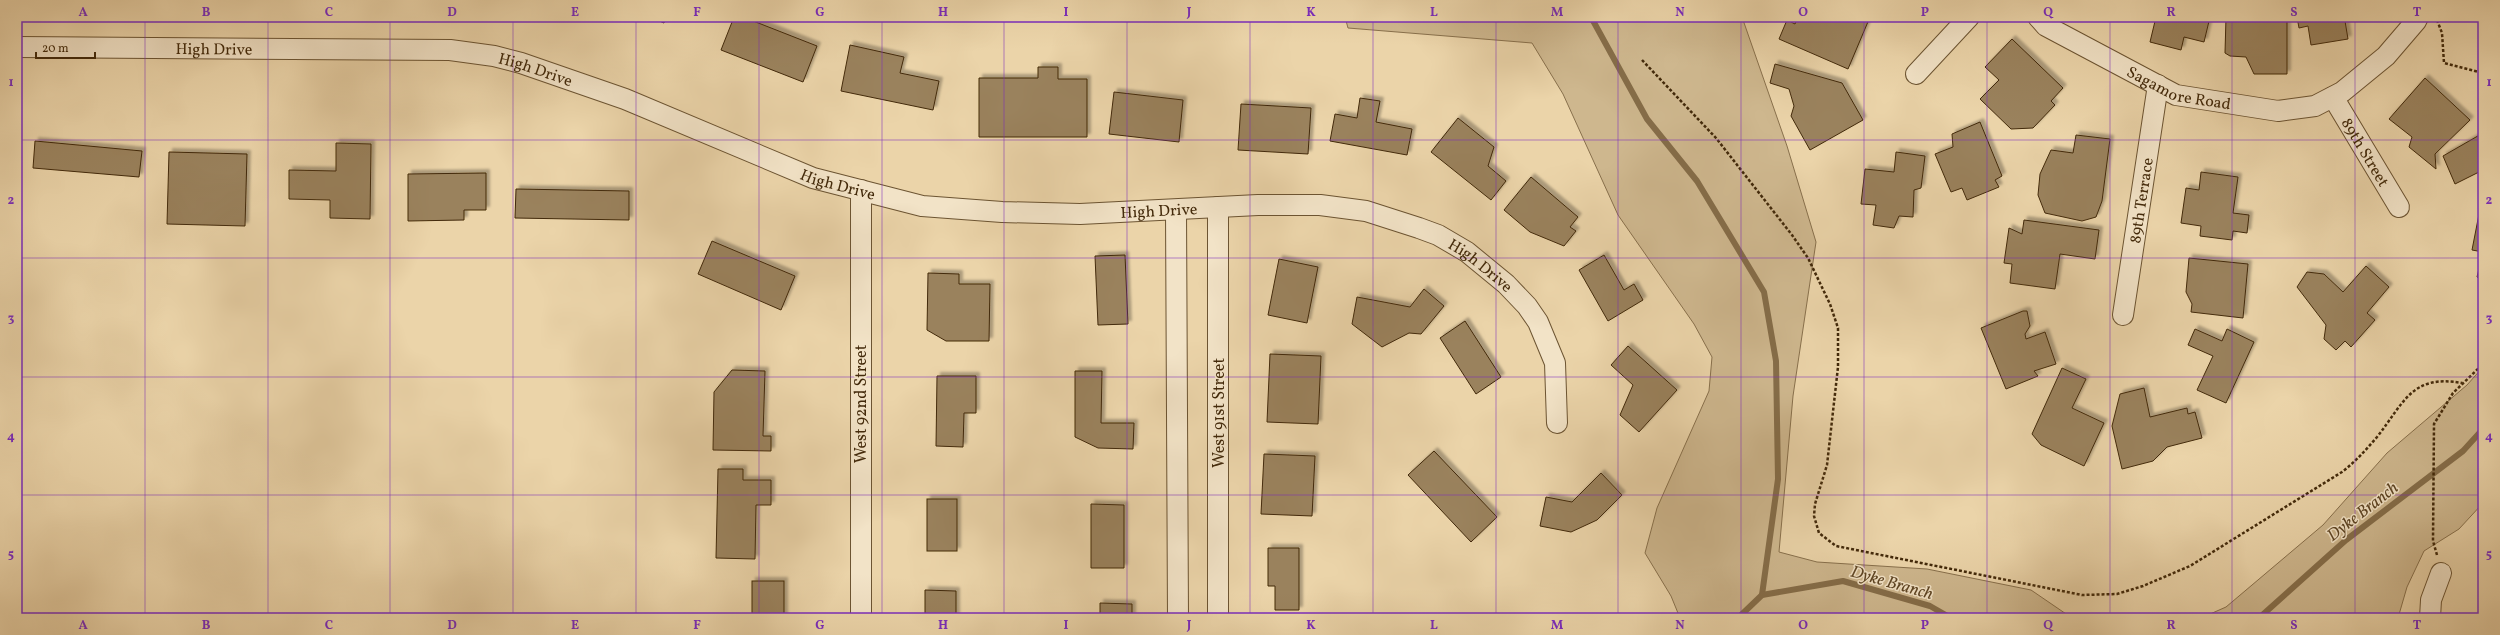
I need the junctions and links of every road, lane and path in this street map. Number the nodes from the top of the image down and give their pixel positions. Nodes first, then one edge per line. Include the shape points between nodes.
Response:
1 (1969, 17) edge
2 (2038, 17) edge
3 (2418, 17) edge
4 (2435, 17) edge
5 (17, 48) edge
6 (1642, 60) dead end
7 (2483, 73) edge
8 (1916, 74) dead end
9 (2158, 85) junction
10 (2333, 96) junction
11 (861, 190) junction
12 (1218, 207) junction
13 (2399, 207) dead end
14 (1176, 210) junction
15 (2123, 315) dead end
16 (2483, 364) edge
17 (2462, 383) junction
18 (1557, 423) dead end
19 (2439, 564) joint
20 (861, 618) edge
21 (1178, 618) edge
22 (1218, 618) edge
23 (2430, 618) edge

1 - 8 street
2 - 9 street, Sagamore Road via 2046,26
3 - 10 street, Sagamore Road via 2386,56
4 - 7 path via 2440,26 2444,63
5 - 11 street, High Drive via 400,49 450,50 494,56 625,99 813,178
6 - 17 path via 1727,151 1792,234 1825,292 1838,328 1840,344 1827,464 1814,516 1819,533 1836,546 2082,594 2117,594 2190,566 2342,472 2358,459 2377,437 2412,390 2438,381
9 - 10 street, Sagamore Road via 2176,95 2278,111 2315,106
9 - 15 street, 89th Terrace
10 - 13 street, 89th Street
11 - 14 street, High Drive via 922,206 995,212 1080,214
11 - 20 street, West 92nd Street
12 - 14 street, High Drive
12 - 18 street, High Drive via 1320,206 1366,211 1438,235 1467,252 1506,284 1538,322 1555,363
12 - 22 street, West 91st Street
14 - 21 street
16 - 17 path
17 - 19 path via 2434,424 2433,541
19 - 23 street

